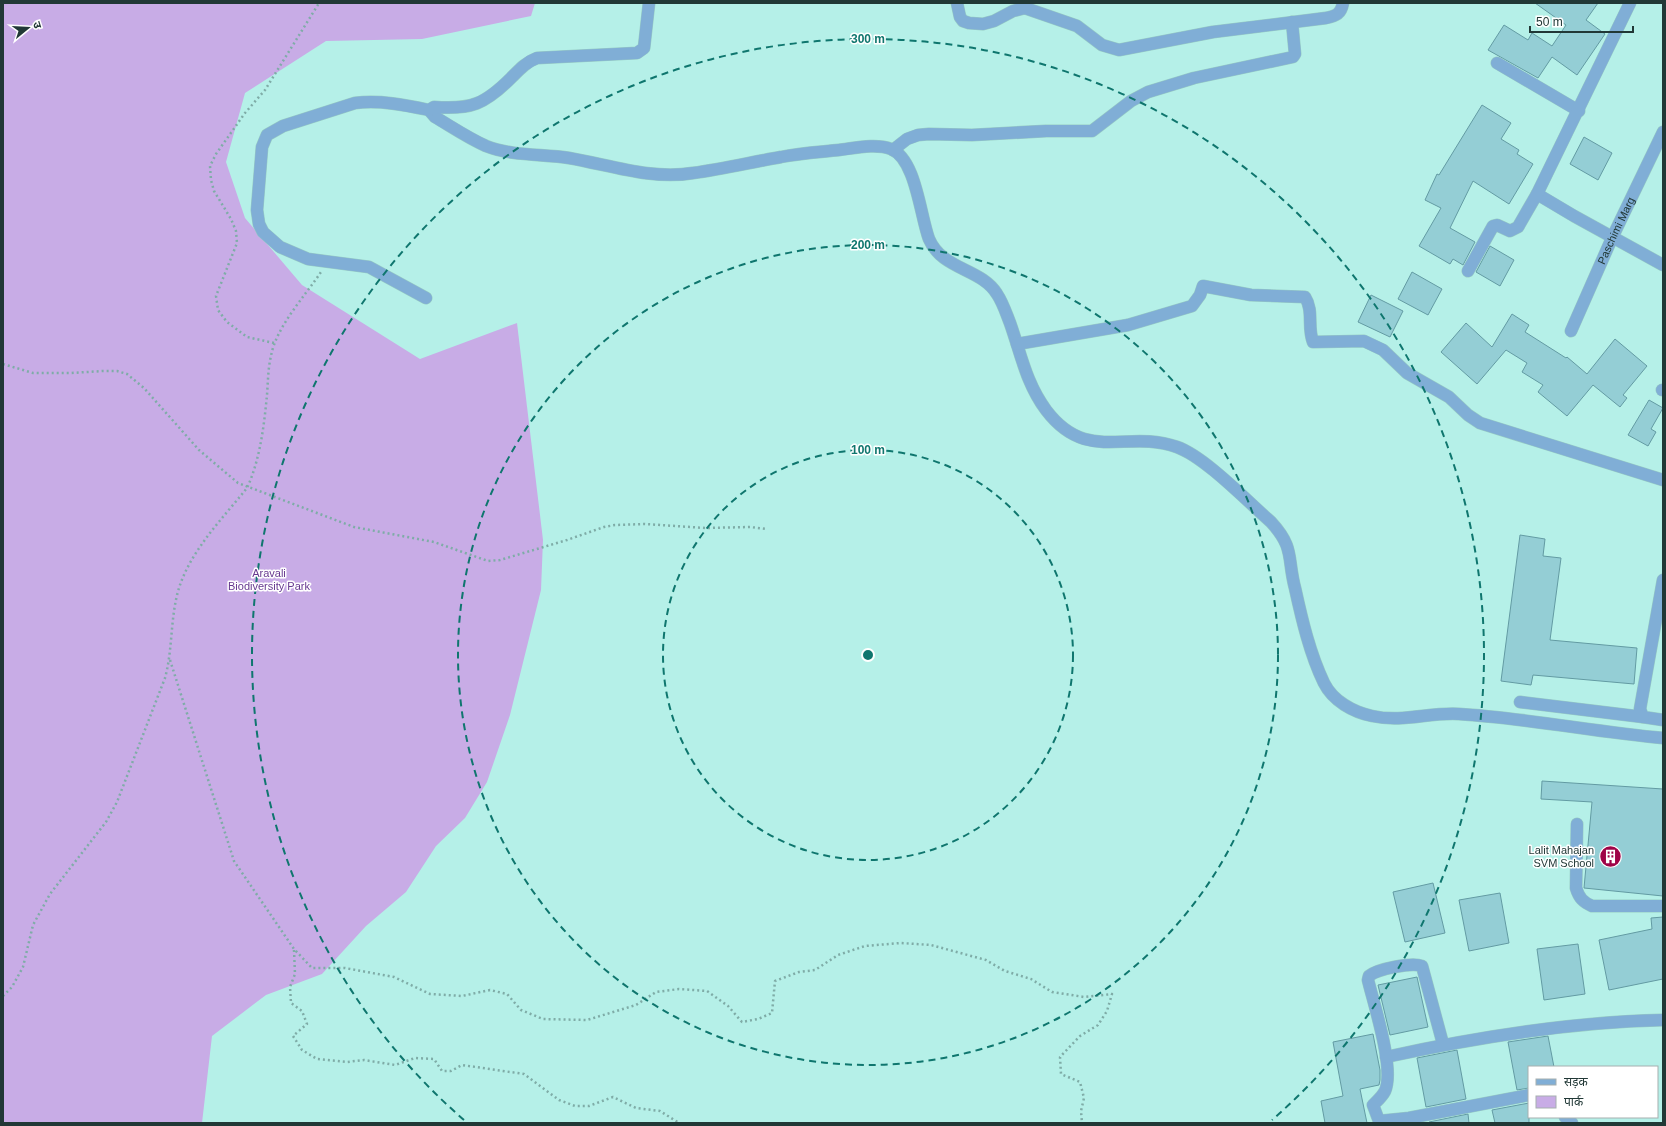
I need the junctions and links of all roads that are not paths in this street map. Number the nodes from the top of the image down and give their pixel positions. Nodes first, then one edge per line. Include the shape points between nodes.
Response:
1 (649, 3) edge
2 (957, 3) edge
3 (1343, 3) edge
4 (1630, 3) edge
5 (1292, 22) junction
6 (1497, 63) dead end
7 (429, 110) junction
8 (1579, 111) junction
9 (1663, 132) edge
10 (893, 150) junction
11 (1537, 194) junction
12 (1612, 238) junction
13 (1663, 265) edge
14 (1468, 271) dead end
15 (426, 298) dead end
16 (1571, 331) dead end
17 (1017, 344) junction
18 (1663, 480) edge
19 (1663, 580) edge
20 (1520, 702) dead end
21 (1643, 717) junction
22 (1663, 720) edge
23 (1663, 738) edge
24 (1577, 824) dead end
25 (1663, 906) edge
26 (1663, 1020) edge
27 (1443, 1044) junction
28 (1386, 1057) junction
29 (1528, 1095) edge
30 (1409, 1120) edge

1 - 7 street via 644,48 640,52 537,58 524,64 494,95 479,104 460,108 434,107
2 - 5 street via 960,17 969,23 983,24 1025,8 1077,26 1102,45 1119,50 1213,32
3 - 5 street via 1342,10 1333,17
4 - 8 street
5 - 10 street via 1295,54 1293,57 1194,78 1148,92 1092,131 918,135 900,143
6 - 8 street
7 - 10 street via 435,117 487,146 648,174 692,174 784,156 865,147
7 - 15 street via 397,104 355,103 283,126 267,135 263,140 257,210 263,232 280,247 308,259 368,267
8 - 11 street
9 - 12 street, Paschimi Marg
10 - 17 street via 907,165 931,242 941,256 951,264 976,276 996,291
11 - 12 street
11 - 14 street via 1516,229 1510,231 1497,224 1493,226
12 - 13 street
12 - 16 street, Paschimi Marg
17 - 18 street via 1128,325 1192,306 1203,286 1251,295 1305,297 1310,305 1312,342 1364,341 1383,350 1407,373 1449,398 1480,423
17 - 23 street via 1032,388 1046,410 1062,427 1082,439 1096,442 1151,442 1177,447 1191,453 1271,522 1284,539 1290,554 1298,601 1320,672 1332,695 1342,704 1371,716 1391,720 1432,714 1459,714
19 - 21 street via 1640,709
20 - 21 street
21 - 22 street
24 - 25 street via 1576,888 1584,903 1592,906
26 - 27 street via 1555,1027
27 - 28 street
27 - 28 street via 1422,966 1415,964 1376,971 1368,980
28 - 30 street via 1388,1074 1385,1091 1373,1105 1376,1118 1382,1121
29 - 30 street

